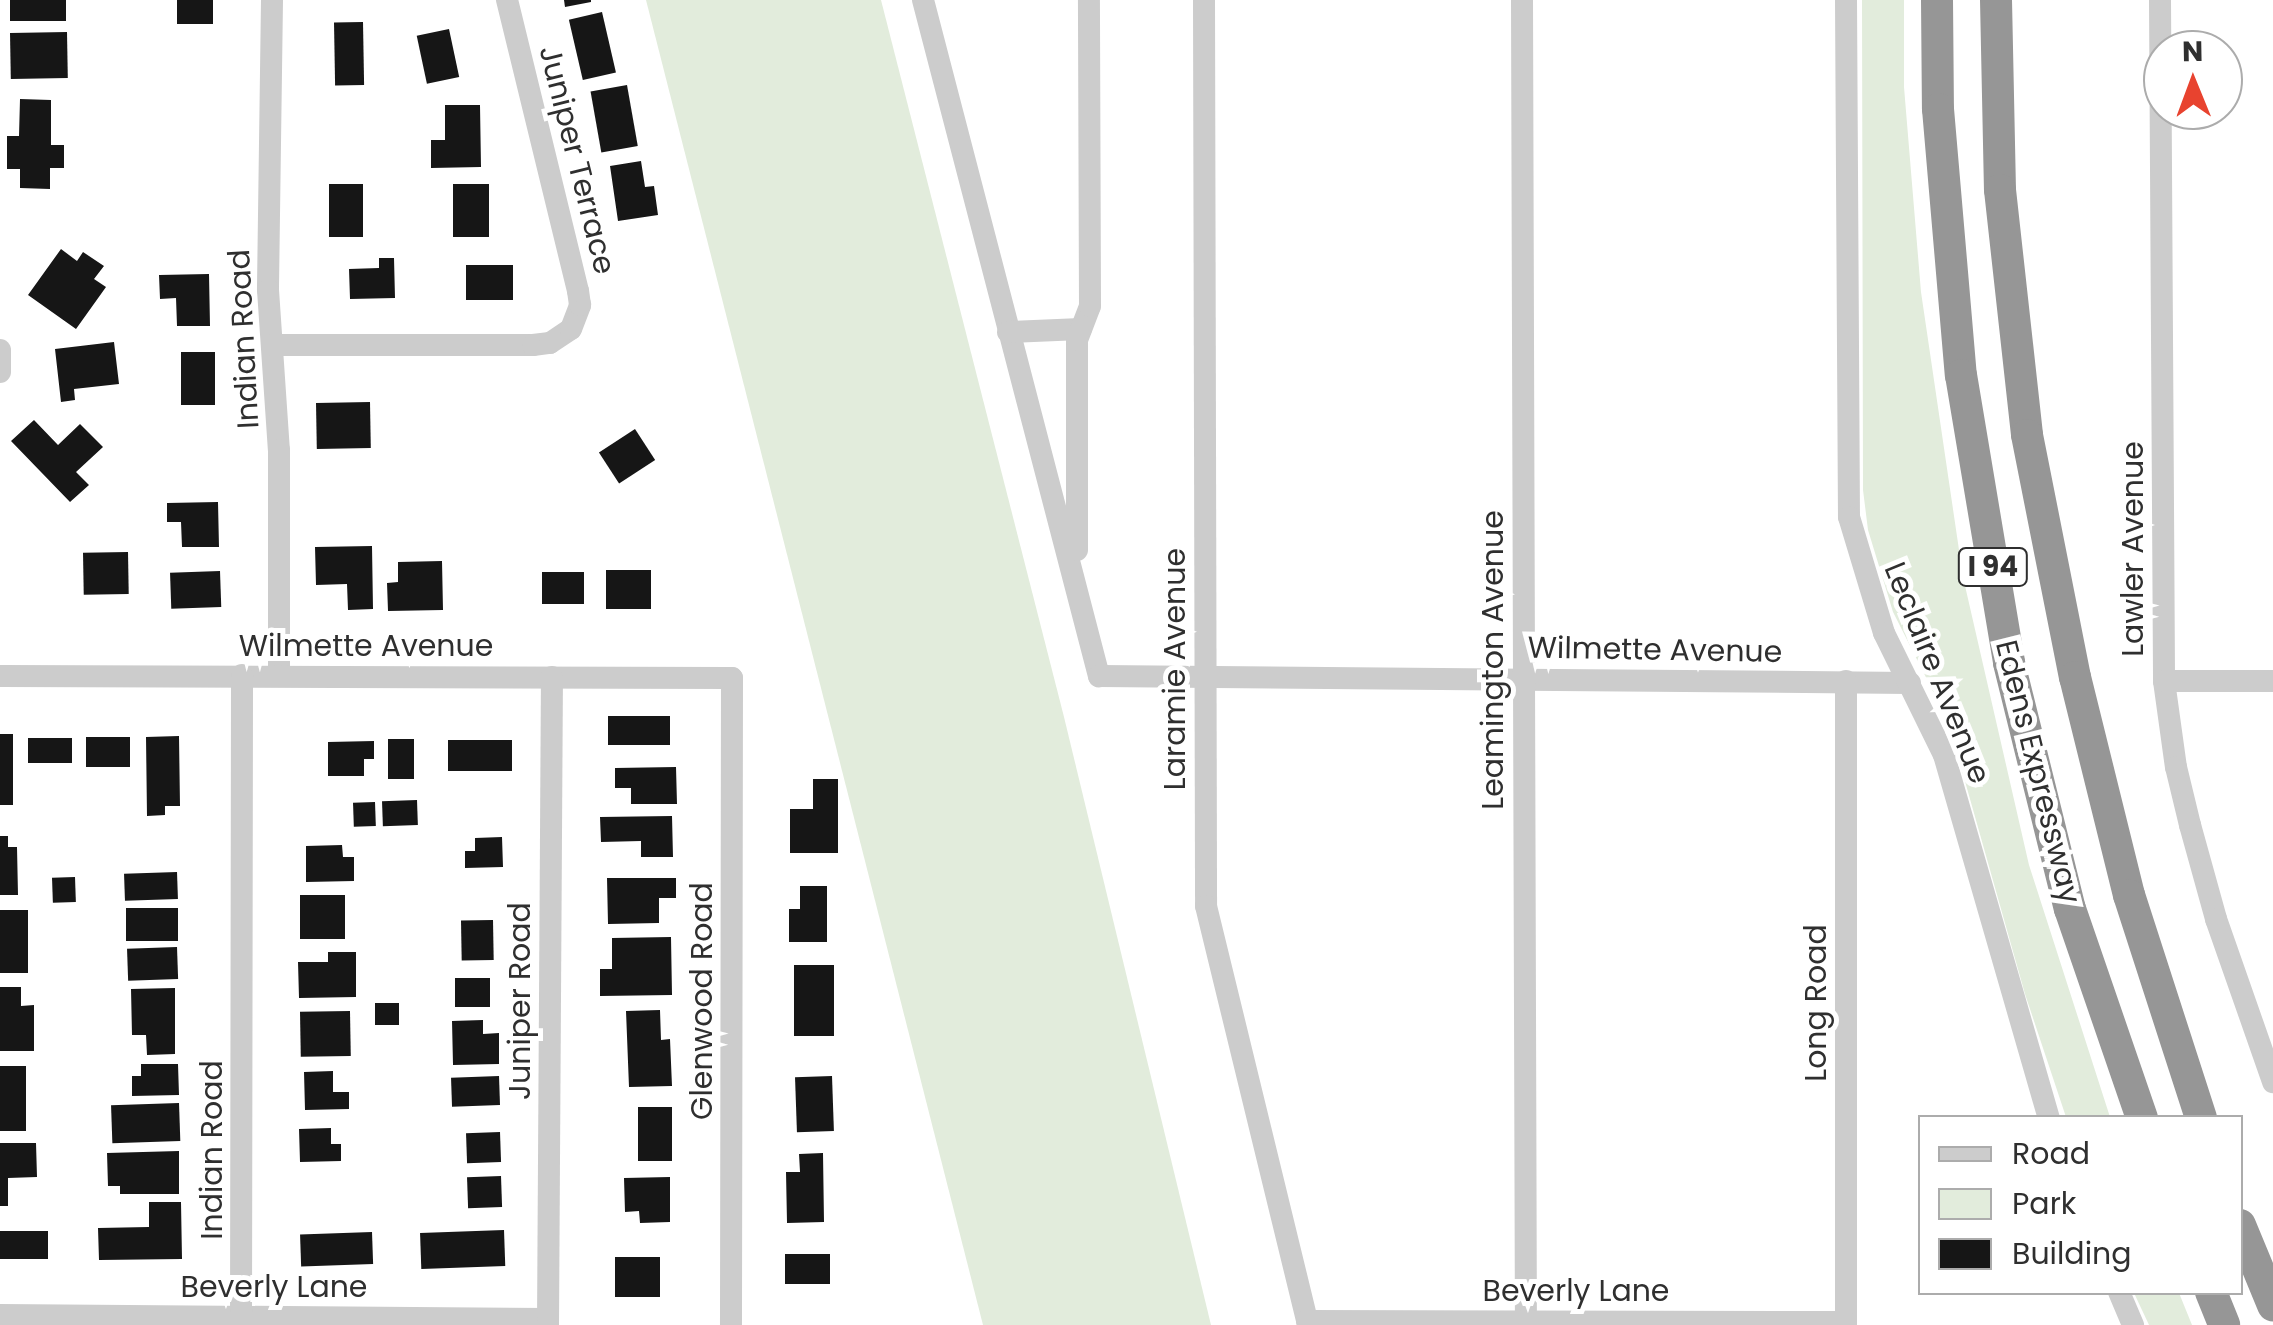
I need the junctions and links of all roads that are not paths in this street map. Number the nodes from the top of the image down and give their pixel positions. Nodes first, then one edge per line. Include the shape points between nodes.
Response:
1 (272, 0) edge
2 (507, 0) edge
3 (923, 0) edge
4 (1089, 0) edge
5 (1204, 0) edge
6 (1522, 0) edge
7 (1846, 0) edge
8 (1937, 0) edge
9 (1996, 0) edge
10 (2160, 0) edge
11 (1081, 329) junction
12 (1008, 332) junction
13 (272, 345) junction
14 (0, 350) edge
15 (0, 372) edge
16 (1078, 584) junction
17 (279, 674) junction
18 (242, 675) junction
19 (1206, 675) junction
20 (0, 676) edge
21 (552, 677) junction
22 (732, 678) joint
23 (1523, 678) junction
24 (1846, 681) junction
25 (2164, 681) junction
26 (1910, 682) junction
27 (2273, 682) edge
28 (2273, 1082) edge
29 (2049, 1115) edge
30 (2141, 1115) edge
31 (2200, 1115) edge
32 (2243, 1231) edge
33 (2120, 1295) edge
34 (2212, 1295) edge
35 (2273, 1305) edge
36 (0, 1315) edge
37 (242, 1321) edge
38 (1526, 1321) junction
39 (548, 1322) edge
40 (1307, 1323) edge
41 (1846, 1323) edge
42 (731, 1325) edge
43 (2133, 1325) edge
44 (2224, 1325) edge

1 - 13 street, Indian Road
2 - 13 street, Juniper Terrace via 578,291 571,329 532,345
3 - 12 street
4 - 11 street via 1090,306
5 - 19 street, Laramie Avenue
6 - 23 street, Leamington Avenue
7 - 26 street, Leclaire Avenue via 1849,517 1866,587
8 - 30 highway, Edens Expressway / I 94 via 1938,109 1961,375 2009,662 2070,908
9 - 31 highway, Edens Expressway / I 94 via 2000,190 2027,435 2075,677 2120,858
10 - 25 street, Lawler Avenue
11 - 12 street
11 - 16 street
12 - 16 street
13 - 17 street, Indian Road via 280,450
14 - 15 street
16 - 19 street, Wilmette Avenue via 1099,676
17 - 18 street, Wilmette Avenue
17 - 21 street, Wilmette Avenue
18 - 20 street, Wilmette Avenue
18 - 37 street, Indian Road
19 - 23 street, Wilmette Avenue
19 - 40 street, Laramie Avenue via 1206,906
21 - 22 street, Wilmette Avenue
21 - 39 street, Juniper Road
22 - 42 street, Glenwood Road
23 - 24 street, Wilmette Avenue
23 - 38 street, Leamington Avenue
24 - 26 street, Wilmette Avenue
24 - 41 street, Long Road
25 - 27 street
25 - 28 street, Lawler Avenue via 2190,825
26 - 29 street, Leclaire Avenue via 1944,755
32 - 35 highway
33 - 43 street
34 - 44 highway
36 - 37 street, Beverly Lane
37 - 39 street, Beverly Lane
38 - 40 street, Beverly Lane
38 - 41 street, Beverly Lane

